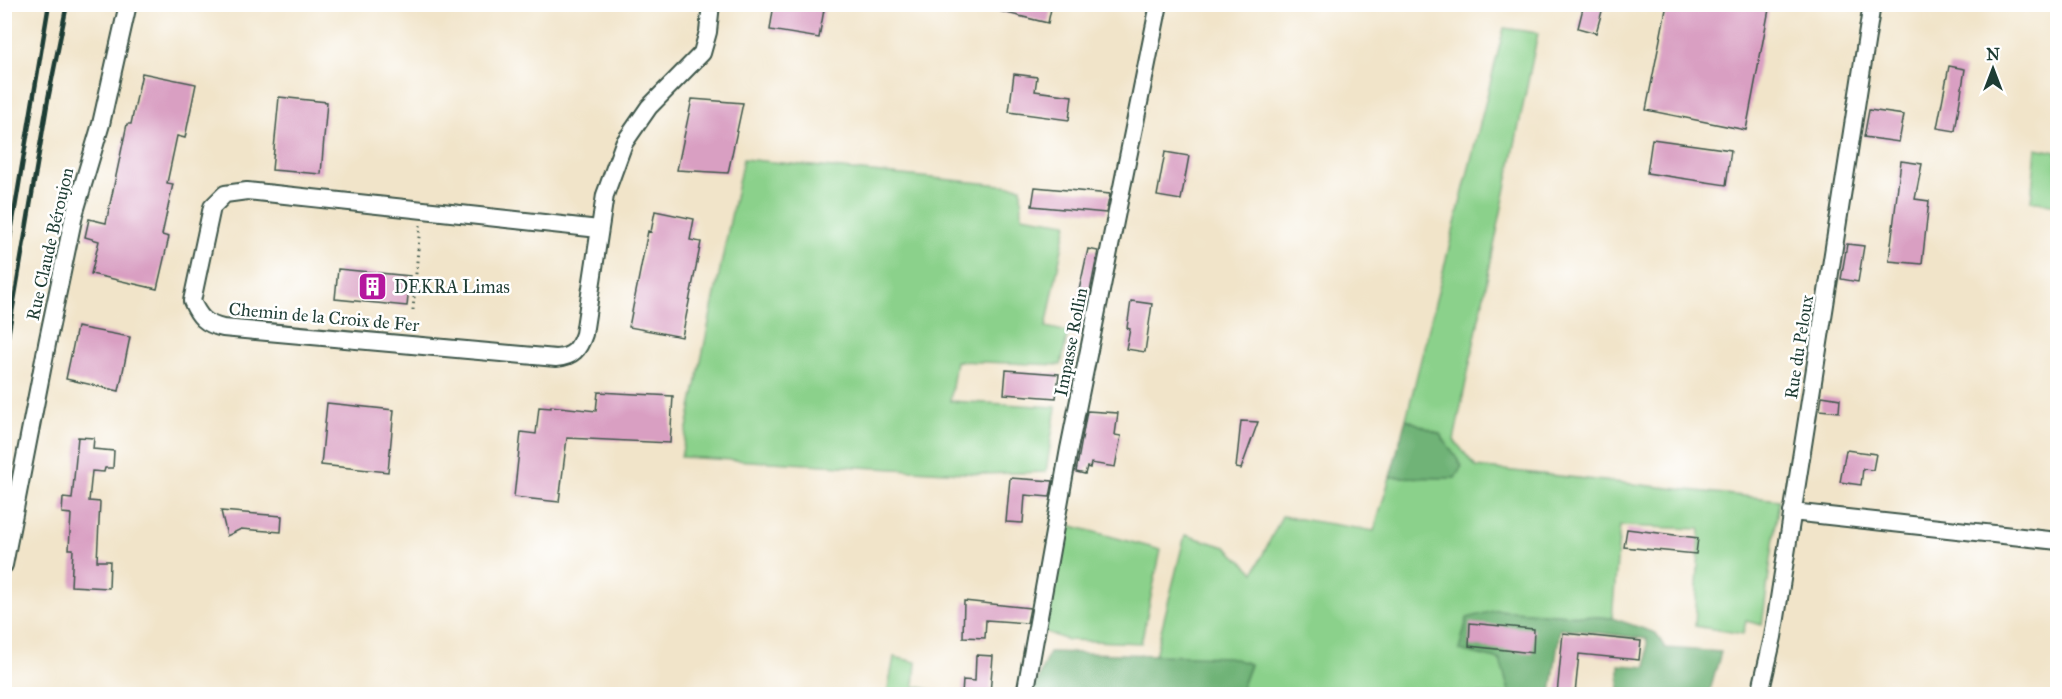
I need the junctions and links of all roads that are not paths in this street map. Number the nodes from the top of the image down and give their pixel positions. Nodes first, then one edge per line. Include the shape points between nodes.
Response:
1 (128, 4) edge
2 (711, 4) edge
3 (1159, 4) edge
4 (1872, 4) edge
5 (599, 229) junction
6 (1792, 512) junction
7 (2058, 541) edge
8 (4, 565) edge
9 (1026, 689) dead end
10 (1760, 694) edge

1 - 8 street, Rue Claude Béroujon via 101,124 74,215
2 - 5 street, Chemin de la Croix de Fer via 702,53 649,107 624,143 605,195
3 - 9 street, Impasse Rollin
4 - 6 street, Rue du Peloux
5 - 5 street, Chemin de la Croix de Fer via 584,334 580,346 568,357 223,328 209,325 198,315 192,301 212,207 225,194 247,191
6 - 7 street
6 - 10 street, Rue du Peloux

